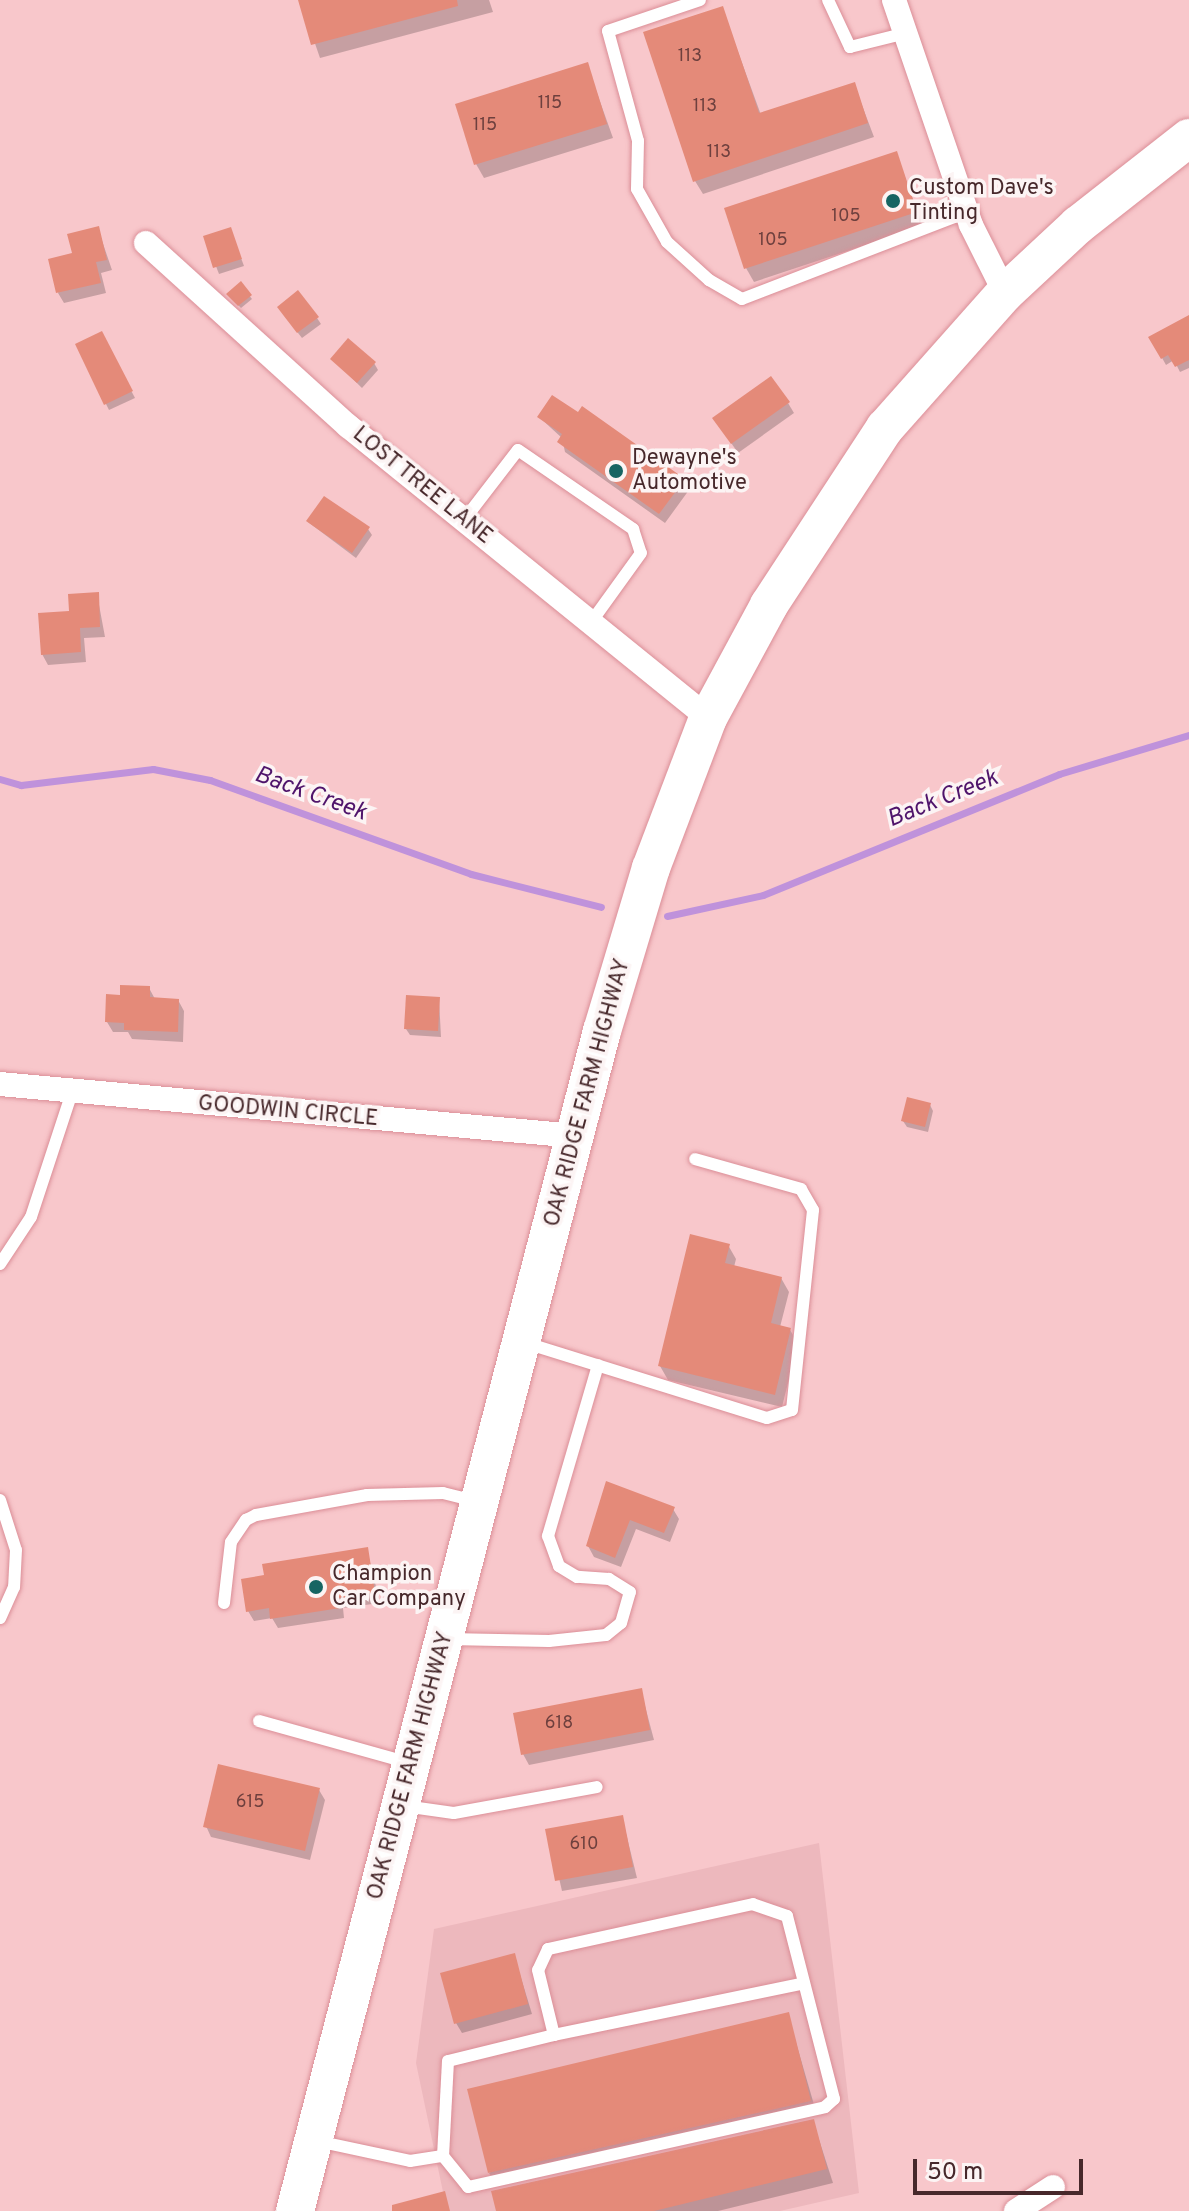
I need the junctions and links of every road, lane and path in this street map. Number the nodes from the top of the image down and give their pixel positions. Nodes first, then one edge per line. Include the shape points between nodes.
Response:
1 (700, 0) edge
2 (828, 0) edge
3 (894, 0) edge
4 (906, 33) junction
5 (1189, 138) edge
6 (967, 212) junction
7 (146, 243) dead end
8 (1005, 293) junction
9 (464, 520) junction
10 (592, 621) junction
11 (708, 718) junction
12 (0, 1084) edge
13 (72, 1092) junction
14 (576, 1136) junction
15 (695, 1159) dead end
16 (0, 1264) edge
17 (522, 1342) junction
18 (598, 1365) junction
19 (0, 1500) edge
20 (480, 1503) junction
21 (224, 1603) dead end
22 (0, 1618) edge
23 (445, 1639) junction
24 (259, 1721) dead end
25 (412, 1763) junction
26 (597, 1787) dead end
27 (401, 1806) junction
28 (804, 1983) junction
29 (554, 2035) junction
30 (314, 2140) junction
31 (443, 2156) junction
32 (1053, 2187) dead end
33 (295, 2211) edge
34 (1016, 2211) edge

1 - 6 lane via 608,31 638,141 637,189 667,242 709,280 742,299
2 - 4 lane via 850,47
3 - 4 street
4 - 6 street
5 - 8 main road, OAK RIDGE FARM HIGHWAY via 1078,225
6 - 8 street
7 - 9 street, LOST TREE LANE via 348,426
8 - 11 main road, OAK RIDGE FARM HIGHWAY via 885,428 769,605
9 - 10 street, LOST TREE LANE
9 - 10 lane via 518,450 633,529 641,553
10 - 11 street, LOST TREE LANE
11 - 14 main road, OAK RIDGE FARM HIGHWAY via 651,868
12 - 13 street, GOODWIN CIRCLE
13 - 14 street, GOODWIN CIRCLE
13 - 16 lane via 31,1217
14 - 17 main road, OAK RIDGE FARM HIGHWAY
15 - 18 lane via 801,1189 813,1210 792,1410 767,1418
17 - 18 lane
17 - 20 main road, OAK RIDGE FARM HIGHWAY
18 - 23 lane via 548,1536 559,1566 577,1577 609,1579 630,1592 621,1623 606,1635 549,1641
19 - 22 lane via 16,1550 14,1587
20 - 21 lane via 443,1493 367,1495 256,1515 231,1542
20 - 23 main road, OAK RIDGE FARM HIGHWAY
23 - 25 main road, OAK RIDGE FARM HIGHWAY
24 - 25 lane
25 - 27 main road, OAK RIDGE FARM HIGHWAY
26 - 27 lane via 454,1813
27 - 30 main road, OAK RIDGE FARM HIGHWAY
28 - 29 lane
28 - 29 lane via 787,1916 753,1904 548,1949 538,1970
28 - 31 lane via 834,2099 825,2107 468,2187
29 - 31 lane via 448,2061
30 - 31 lane via 410,2161
30 - 33 main road, OAK RIDGE FARM HIGHWAY
32 - 34 street

